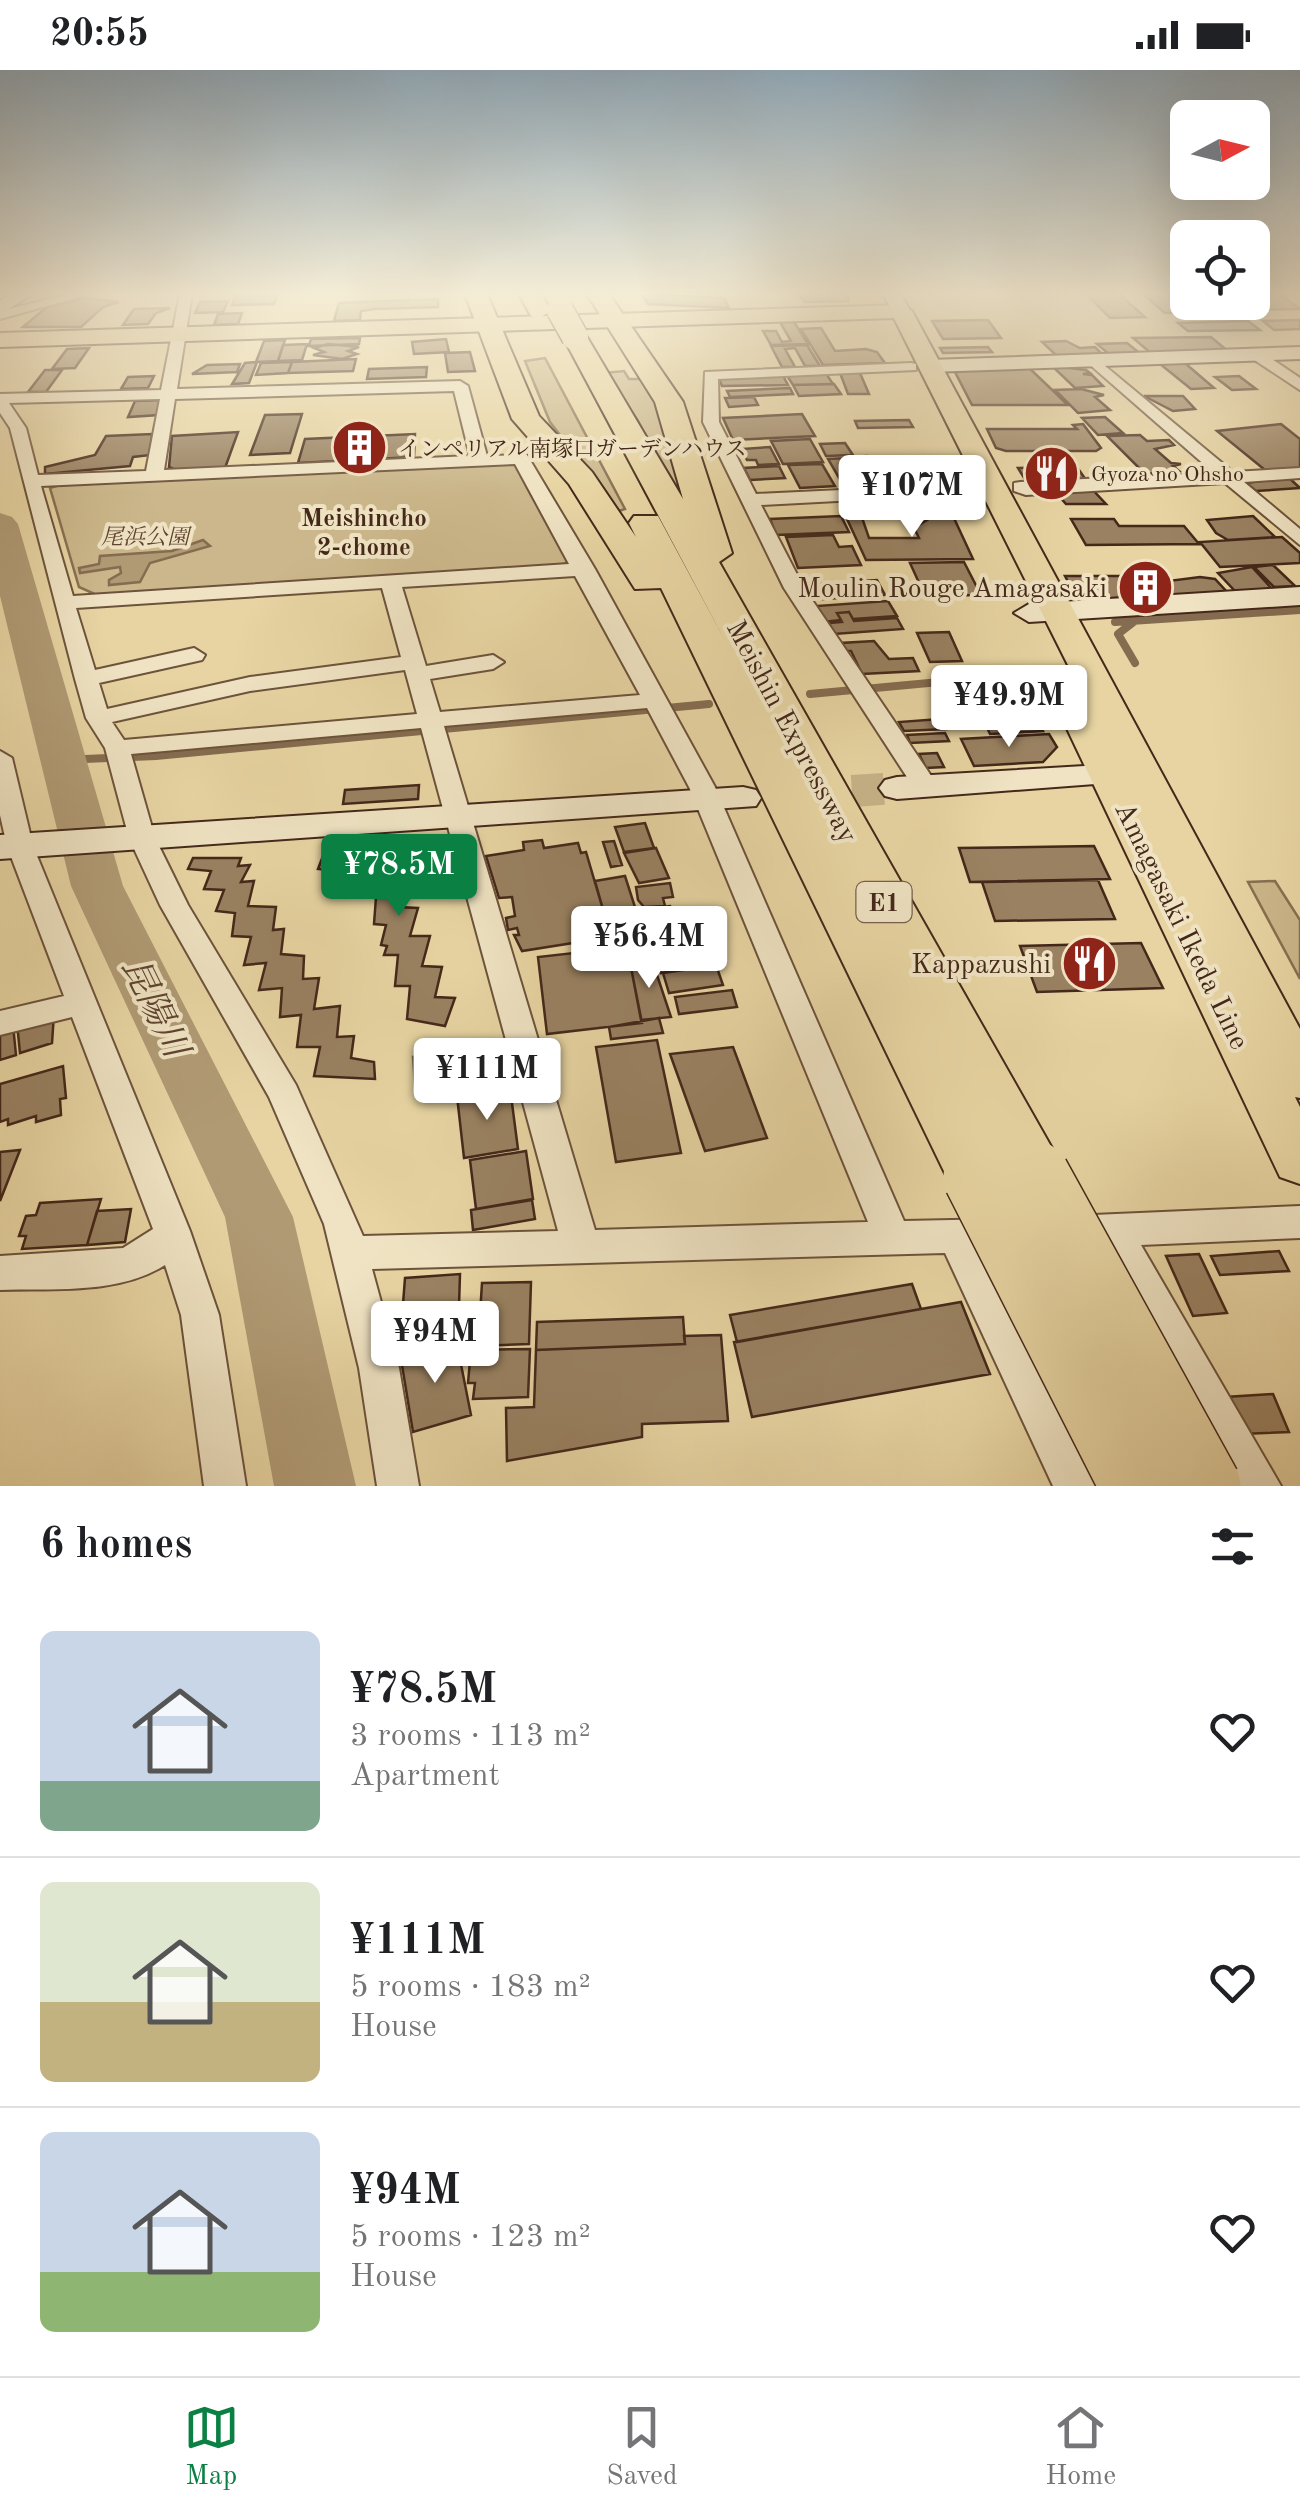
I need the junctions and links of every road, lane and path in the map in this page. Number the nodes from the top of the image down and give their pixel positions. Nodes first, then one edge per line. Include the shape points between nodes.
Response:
1 (175, 360) edge
2 (502, 360) edge
3 (573, 360) edge
4 (579, 360) edge
5 (641, 360) edge
6 (917, 360) edge
7 (1091, 360) edge
8 (1093, 360) edge
9 (1265, 360) edge
10 (920, 366) junction
11 (1300, 385) edge
12 (169, 393) junction
13 (102, 396) junction
14 (0, 401) edge
15 (90, 415) dead end
16 (480, 460) junction
17 (1300, 473) edge
18 (154, 474) junction
19 (1229, 477) junction
20 (30, 480) junction
21 (1041, 487) dead end
22 (969, 489) junction
23 (750, 500) junction
24 (1300, 539) edge
25 (585, 569) junction
26 (391, 583) junction
27 (1300, 596) edge
28 (64, 603) junction
29 (1042, 613) junction
30 (737, 625) junction
31 (194, 656) dead end
32 (493, 662) dead end
33 (415, 668) junction
34 (86, 679) junction
35 (660, 706) junction
36 (98, 718) junction
37 (433, 726) junction
38 (755, 740) junction
39 (118, 753) junction
40 (0, 758) edge
41 (1124, 773) junction
42 (911, 787) joint
43 (743, 798) dead end
44 (706, 801) junction
45 (461, 818) junction
46 (134, 839) junction
47 (23, 846) edge
48 (79, 1004) junction
49 (0, 1023) edge
50 (1300, 1078) edge
51 (1300, 1161) edge
52 (990, 1197) junction
53 (1300, 1222) edge
54 (1113, 1230) junction
55 (172, 1231) junction
56 (893, 1238) junction
57 (581, 1246) junction
58 (351, 1253) junction
59 (0, 1273) edge
60 (225, 1486) edge
61 (398, 1486) edge
62 (1075, 1486) edge
63 (1135, 1486) edge
64 (1206, 1486) edge
65 (1260, 1486) edge

1 - 12 street
2 - 38 highway, E1 via 526,419 581,480 712,686
3 - 38 highway, Meishin Expressway / E1
4 - 30 highway, Meishin Expressway / E1
5 - 30 highway, E1 via 669,402
6 - 10 main road, Amagasaki Ikeda Line
7 - 10 street
8 - 19 street
9 - 11 street
10 - 22 main road, Amagasaki Ikeda Line
10 - 23 street via 710,375 713,432
10 - 29 main road, Amagasaki Ikeda Line
12 - 13 street
12 - 16 street via 456,384
12 - 18 street
13 - 14 street
13 - 15 street
14 - 20 street via 18,428
16 - 18 street
16 - 25 street via 521,459
17 - 19 street
18 - 20 street
19 - 21 street
19 - 24 street
20 - 28 street
22 - 23 street
22 - 29 main road, Amagasaki Ikeda Line
23 - 42 street
25 - 26 street
25 - 35 street
26 - 28 street
26 - 33 street
27 - 29 street
28 - 34 street
29 - 41 main road, Amagasaki Ikeda Line
30 - 52 highway, Meishin Expressway / E1 via 802,753
31 - 34 street
32 - 33 street
33 - 36 street via 250,684
33 - 37 street
34 - 36 street
35 - 37 street
35 - 44 street
36 - 39 street
37 - 39 street
37 - 45 street
38 - 52 highway, Meishin Expressway / E1
39 - 46 street
40 - 47 street
41 - 42 street
41 - 50 main road, Amagasaki Ikeda Line
41 - 51 main road, Amagasaki Ikeda Line
43 - 44 street
44 - 45 street
44 - 56 street
45 - 46 street
45 - 57 street
46 - 47 street
46 - 58 street via 284,1094
47 - 48 street
48 - 49 street
48 - 55 street
52 - 54 street
52 - 56 street
52 - 62 street
52 - 63 highway, Meishin Expressway / E1, bridge
52 - 64 highway, Meishin Expressway / E1, bridge
53 - 54 street
54 - 65 street
55 - 59 street via 160,1252 136,1264
55 - 60 street via 200,1315
56 - 57 street
57 - 58 street
58 - 61 street

